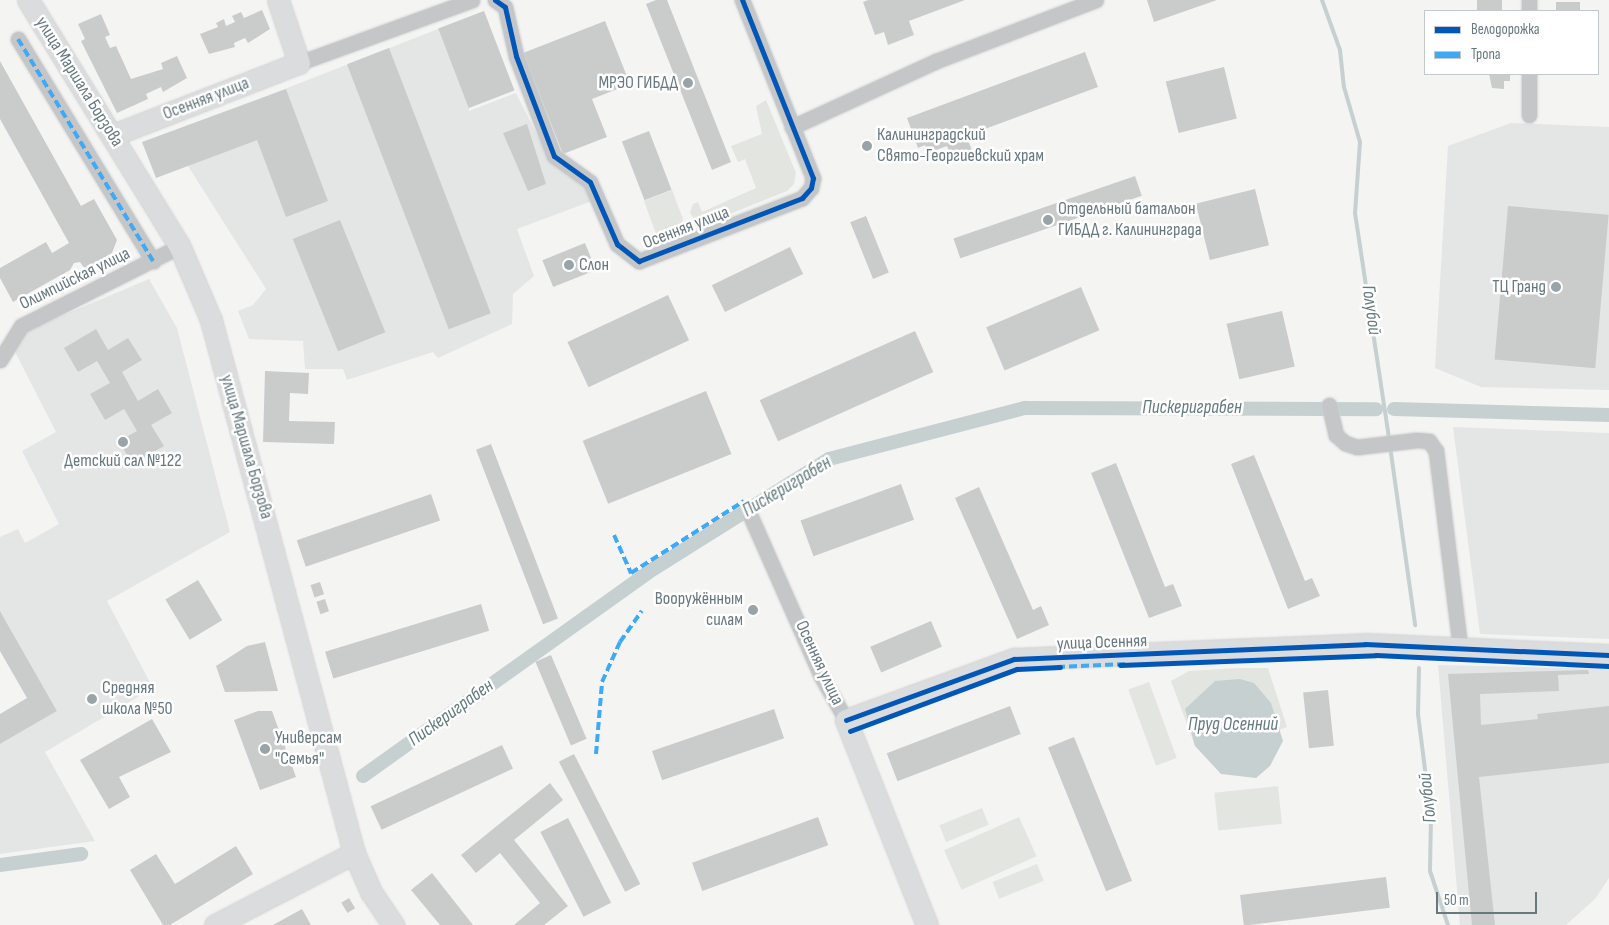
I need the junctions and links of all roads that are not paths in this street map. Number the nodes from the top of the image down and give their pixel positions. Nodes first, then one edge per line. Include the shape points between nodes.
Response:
1 (28, 0) edge
2 (278, 0) edge
3 (472, 0) edge
4 (495, 0) edge
5 (742, 0) edge
6 (1096, 0) edge
7 (18, 39) dead end
8 (299, 63) junction
9 (1529, 75) edge
10 (1529, 115) dead end
11 (792, 126) junction
12 (113, 135) junction
13 (180, 246) junction
14 (153, 261) junction
15 (0, 360) edge
16 (1331, 409) dead end
17 (750, 515) dead end
18 (1460, 646) junction
19 (1609, 655) edge
20 (846, 720) junction
21 (354, 852) junction
22 (215, 925) edge
23 (392, 925) edge
24 (927, 925) edge

1 - 12 street, улица Маршала Борзова
2 - 8 street
3 - 8 street, Осенняя улица
4 - 11 street, Осенняя улица via 505,7 528,90 554,156 590,182 617,244 639,261 802,198 811,188 813,178
5 - 11 street, Осенняя улица
6 - 11 street via 936,61
7 - 14 street
8 - 12 street, Осенняя улица
9 - 10 street
12 - 13 street, улица Маршала Борзова
13 - 14 street, Олимпийская улица
13 - 21 street, улица Маршала Борзова via 211,320
14 - 15 street, Олимпийская улица via 21,326
16 - 18 street via 1336,435 1345,443 1356,447 1417,440 1429,441 1436,450
17 - 20 street, Осенняя улица via 822,676
18 - 19 street, улица Осенняя
18 - 20 street, улица Осенняя via 1364,644 1014,659
20 - 24 street, Осенняя улица
21 - 22 street
21 - 23 street, улица Маршала Борзова via 371,892

